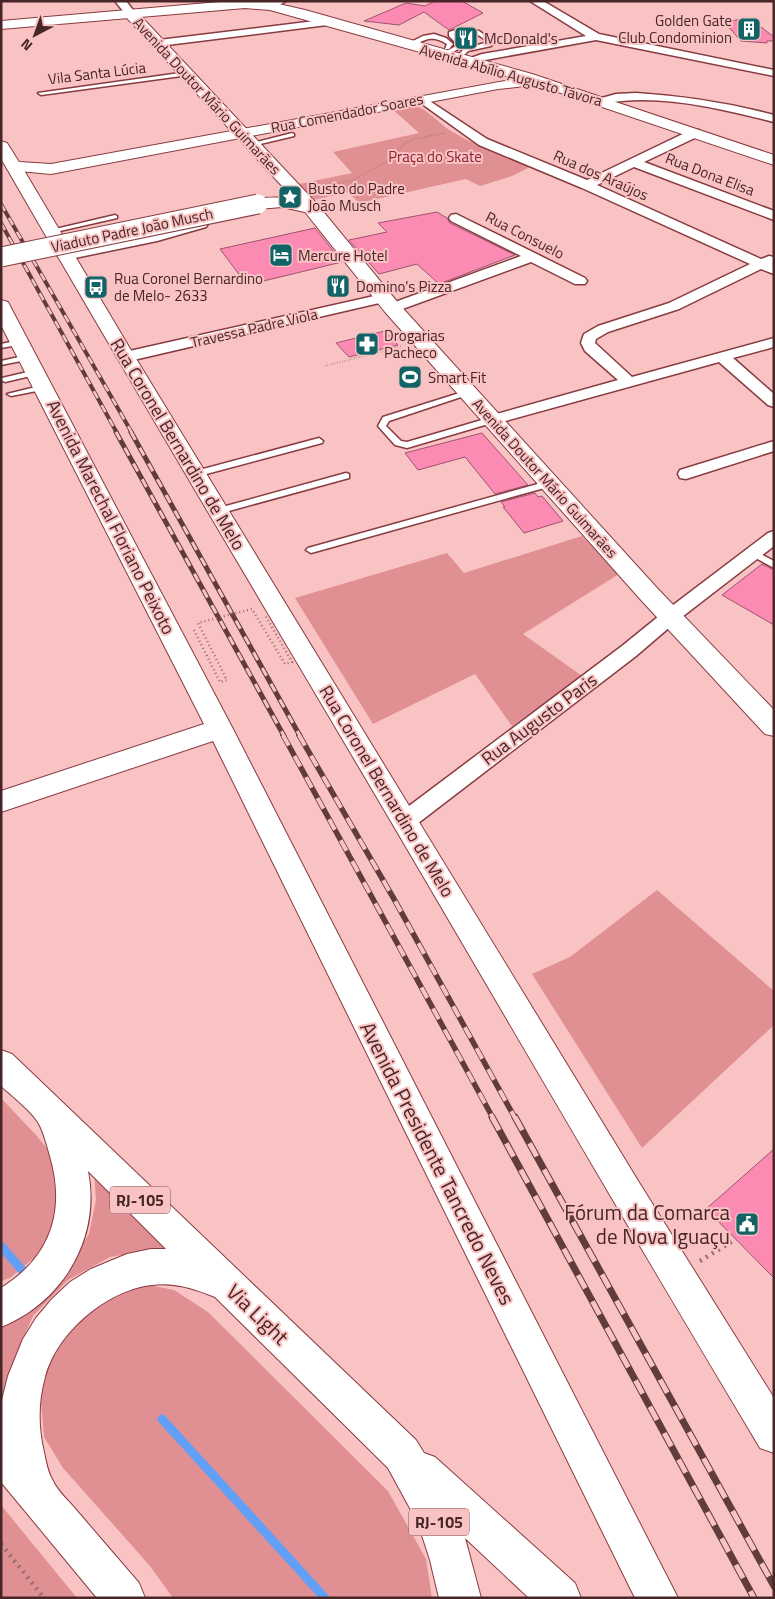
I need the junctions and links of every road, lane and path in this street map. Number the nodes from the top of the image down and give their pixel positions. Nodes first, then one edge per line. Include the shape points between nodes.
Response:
1 (120, 1) edge
2 (281, 1) edge
3 (535, 1) edge
4 (248, 3) edge
5 (131, 14) junction
6 (332, 22) junction
7 (1, 25) edge
8 (596, 36) junction
9 (159, 43) junction
10 (440, 54) junction
11 (463, 60) junction
12 (774, 73) edge
13 (187, 74) junction
14 (498, 77) junction
15 (555, 86) joint
16 (41, 92) dead end
17 (422, 99) junction
18 (602, 101) junction
19 (774, 118) edge
20 (465, 131) junction
21 (695, 133) junction
22 (292, 135) dead end
23 (247, 139) junction
24 (1, 146) edge
25 (774, 160) edge
26 (635, 163) junction
27 (19, 176) junction
28 (587, 185) junction
29 (292, 187) junction
30 (260, 203) junction
31 (311, 208) junction
32 (774, 216) edge
33 (115, 217) dead end
34 (456, 218) dead end
35 (208, 223) dead end
36 (51, 231) junction
37 (66, 256) junction
38 (1, 257) edge
39 (531, 257) junction
40 (770, 264) edge
41 (580, 281) dead end
42 (388, 303) junction
43 (15, 339) edge
44 (422, 341) junction
45 (774, 342) edge
46 (721, 356) junction
47 (125, 358) junction
48 (1, 363) edge
49 (325, 366) dead end
50 (5, 380) dead end
51 (628, 382) junction
52 (469, 393) junction
53 (11, 394) dead end
54 (774, 402) edge
55 (492, 420) junction
56 (319, 442) dead end
57 (774, 446) edge
58 (195, 474) junction
59 (686, 474) dead end
60 (346, 476) dead end
61 (552, 483) junction
62 (218, 511) junction
63 (774, 537) edge
64 (311, 550) dead end
65 (753, 553) junction
66 (774, 564) edge
67 (265, 615) dead end
68 (671, 616) junction
69 (194, 630) dead end
70 (774, 727) edge
71 (220, 729) junction
72 (1, 802) edge
73 (405, 821) junction
74 (1, 1064) edge
75 (53, 1116) junction
76 (736, 1239) dead end
77 (678, 1274) junction
78 (228, 1284) junction
79 (1, 1309) edge
80 (774, 1434) edge
81 (1, 1450) edge
82 (402, 1454) junction
83 (37, 1493) junction
84 (1, 1544) edge
85 (44, 1598) edge
86 (124, 1598) edge
87 (460, 1598) edge
88 (560, 1598) edge
89 (657, 1598) edge

1 - 5 street, Avenida Doutor Mário Guimarães
2 - 4 street
3 - 8 street
4 - 5 main road, Avenida Abílio Augusto Távora
4 - 6 main road, Avenida Abílio Augusto Távora
5 - 7 main road, Avenida Abílio Augusto Távora
5 - 9 main road, Avenida Doutor Mário Guimarães
6 - 9 street
6 - 10 main road, Avenida Abílio Augusto Távora
8 - 11 street
8 - 12 street
9 - 13 main road, Avenida Doutor Mário Guimarães
10 - 11 main road, Avenida Abílio Augusto Távora
10 - 11 lane via 462,45 451,35 455,31 473,29 491,42 466,50
11 - 14 main road, Avenida Abílio Augusto Távora
13 - 16 lane, Vila Santa Lúcia
13 - 23 main road, Avenida Doutor Mário Guimarães
14 - 15 main road, Rua Comendador Soares
14 - 17 main road, Rua Comendador Soares
15 - 18 main road, Avenida Abílio Augusto Távora
17 - 20 street, Rua dos Araújos
17 - 23 main road, Rua Comendador Soares
18 - 19 street via 618,96 650,98 705,104
18 - 21 main road, Avenida Abílio Augusto Távora
20 - 28 street, Rua dos Araújos via 491,146
20 - 29 path via 414,139 404,144 388,161 351,181
21 - 25 main road, Avenida Abílio Augusto Távora
21 - 26 street
22 - 23 lane
23 - 27 main road, Rua Comendador Soares
23 - 29 main road, Avenida Doutor Mário Guimarães
24 - 27 main road, Rua Coronel Bernardino de Melo
26 - 28 street
26 - 32 street, Rua Dona Elisa
27 - 36 main road, Rua Coronel Bernardino de Melo
28 - 40 street, Rua dos Araújos
29 - 30 main road, Viaduto Padre João Musch
29 - 31 main road, Avenida Doutor Mário Guimarães
30 - 31 main road, Viaduto Padre João Musch via 282,202
30 - 38 main road, Viaduto Padre João Musch, bridge
31 - 42 main road, Avenida Doutor Mário Guimarães
33 - 36 lane
34 - 39 street, Rua Consuelo
35 - 37 street
36 - 37 main road, Rua Coronel Bernardino de Melo
37 - 47 main road, Rua Coronel Bernardino de Melo
39 - 41 street, Rua Consuelo
39 - 42 street, Travessa Padre Viola
40 - 51 street via 674,306 603,329 589,337 590,348
42 - 44 main road, Avenida Doutor Mário Guimarães
42 - 47 street, Travessa Padre Viola
43 - 48 lane
43 - 50 lane
43 - 53 lane
43 - 71 main road, Avenida Marechal Floriano Peixoto
44 - 49 path
44 - 52 main road, Avenida Doutor Mário Guimarães
45 - 46 street
46 - 51 street
46 - 54 street
47 - 58 main road, Rua Coronel Bernardino de Melo
51 - 55 street
52 - 55 main road, Avenida Doutor Mário Guimarães
52 - 55 lane via 386,419 382,426 398,443 408,445
55 - 61 main road, Avenida Doutor Mário Guimarães
56 - 58 lane
57 - 59 street
58 - 62 main road, Rua Coronel Bernardino de Melo
60 - 62 lane
61 - 64 lane
61 - 68 main road, Avenida Doutor Mário Guimarães
62 - 73 main road, Rua Coronel Bernardino de Melo
63 - 65 street, Rua Augusto Paris
65 - 66 lane
65 - 68 street, Rua Augusto Paris
67 - 69 path, bridge via 292,662 285,664 252,609 198,623 228,680 220,682
68 - 70 main road, Avenida Doutor Mário Guimarães
68 - 73 street, Rua Augusto Paris
71 - 72 main road
71 - 89 main road, Avenida Presidente Tancredo Neves
73 - 77 main road, Rua Coronel Bernardino de Melo via 628,1196
74 - 75 main road, Via Light / RJ-105
75 - 78 main road, Via Light / RJ-105
75 - 79 main road via 74,1185 70,1233 44,1276
76 - 77 path
77 - 80 main road, Rua Coronel Bernardino de Melo
78 - 82 main road, Via Light / RJ-105
78 - 83 main road via 196,1271 152,1267 117,1276 81,1297 60,1316 35,1355 21,1402 21,1438
81 - 83 main road
82 - 87 main road, Via Light / RJ-105 via 420,1481 440,1525
82 - 88 main road
83 - 86 main road
84 - 85 path

